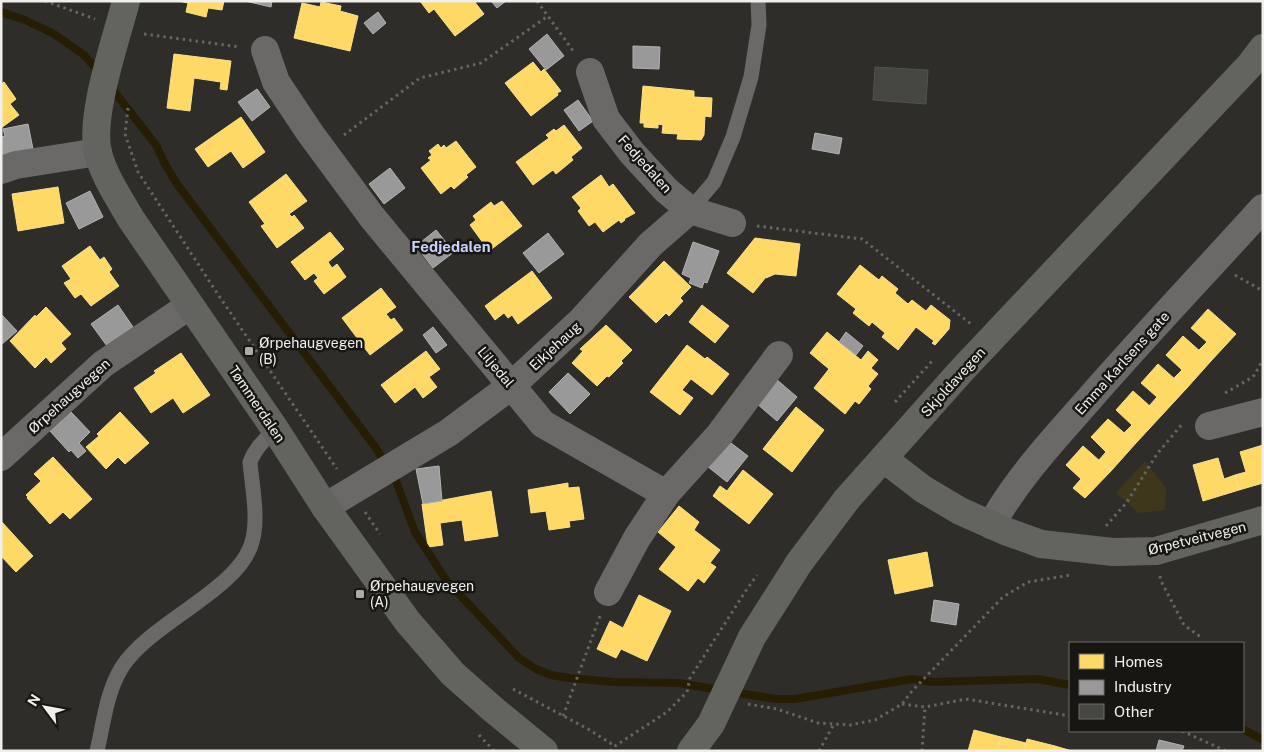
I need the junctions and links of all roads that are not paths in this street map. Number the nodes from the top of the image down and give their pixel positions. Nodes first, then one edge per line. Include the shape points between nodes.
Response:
1 (126, 1) edge
2 (758, 1) edge
3 (1263, 48) edge
4 (265, 50) road end
5 (590, 72) road end
6 (98, 152) junction
7 (1, 170) edge
8 (1263, 208) edge
9 (690, 210) junction
10 (732, 223) road end
11 (189, 306) junction
12 (779, 355) dead end
13 (512, 386) junction
14 (1263, 412) edge
15 (1209, 426) dead end
16 (275, 429) junction
17 (1, 457) edge
18 (884, 459) junction
19 (666, 494) junction
20 (325, 508) junction
21 (1263, 520) edge
22 (991, 525) junction
23 (608, 592) road end
24 (97, 751) edge
25 (544, 751) edge
26 (690, 751) edge

1 - 6 street, Tømmerdalen via 96,125
2 - 9 lane via 759,25 752,77 733,137 714,182
3 - 18 street, Skjoldavegen via 962,370
4 - 13 street, Liljedal via 276,82 323,151 372,217
5 - 9 street, Fedjedalen via 606,119 654,178
6 - 7 street
6 - 11 street, Tømmerdalen via 130,219
8 - 22 street, Emma Karlsens gate via 1037,458
9 - 10 street, Fedjedalen
9 - 13 street, Eikjehaug via 651,244 582,320
11 - 16 street, Tømmerdalen
11 - 17 street, Ørpehaugvegen via 103,364
12 - 19 street via 720,434
13 - 19 street, Liljedal via 543,424
13 - 20 street, Eikjehaug via 448,433
14 - 15 street
16 - 20 street, Tømmerdalen
16 - 24 lane via 250,462 255,528 248,553 225,580 156,632 128,659 111,689
18 - 22 street, Ørpetveitvegen via 923,489
18 - 26 street, Skjoldavegen via 847,499 799,563 752,637 711,724
19 - 23 street via 637,538
20 - 25 street, Tømmerdalen via 408,622 453,674
21 - 22 street, Ørpetveitvegen via 1156,550 1113,552 1041,544

